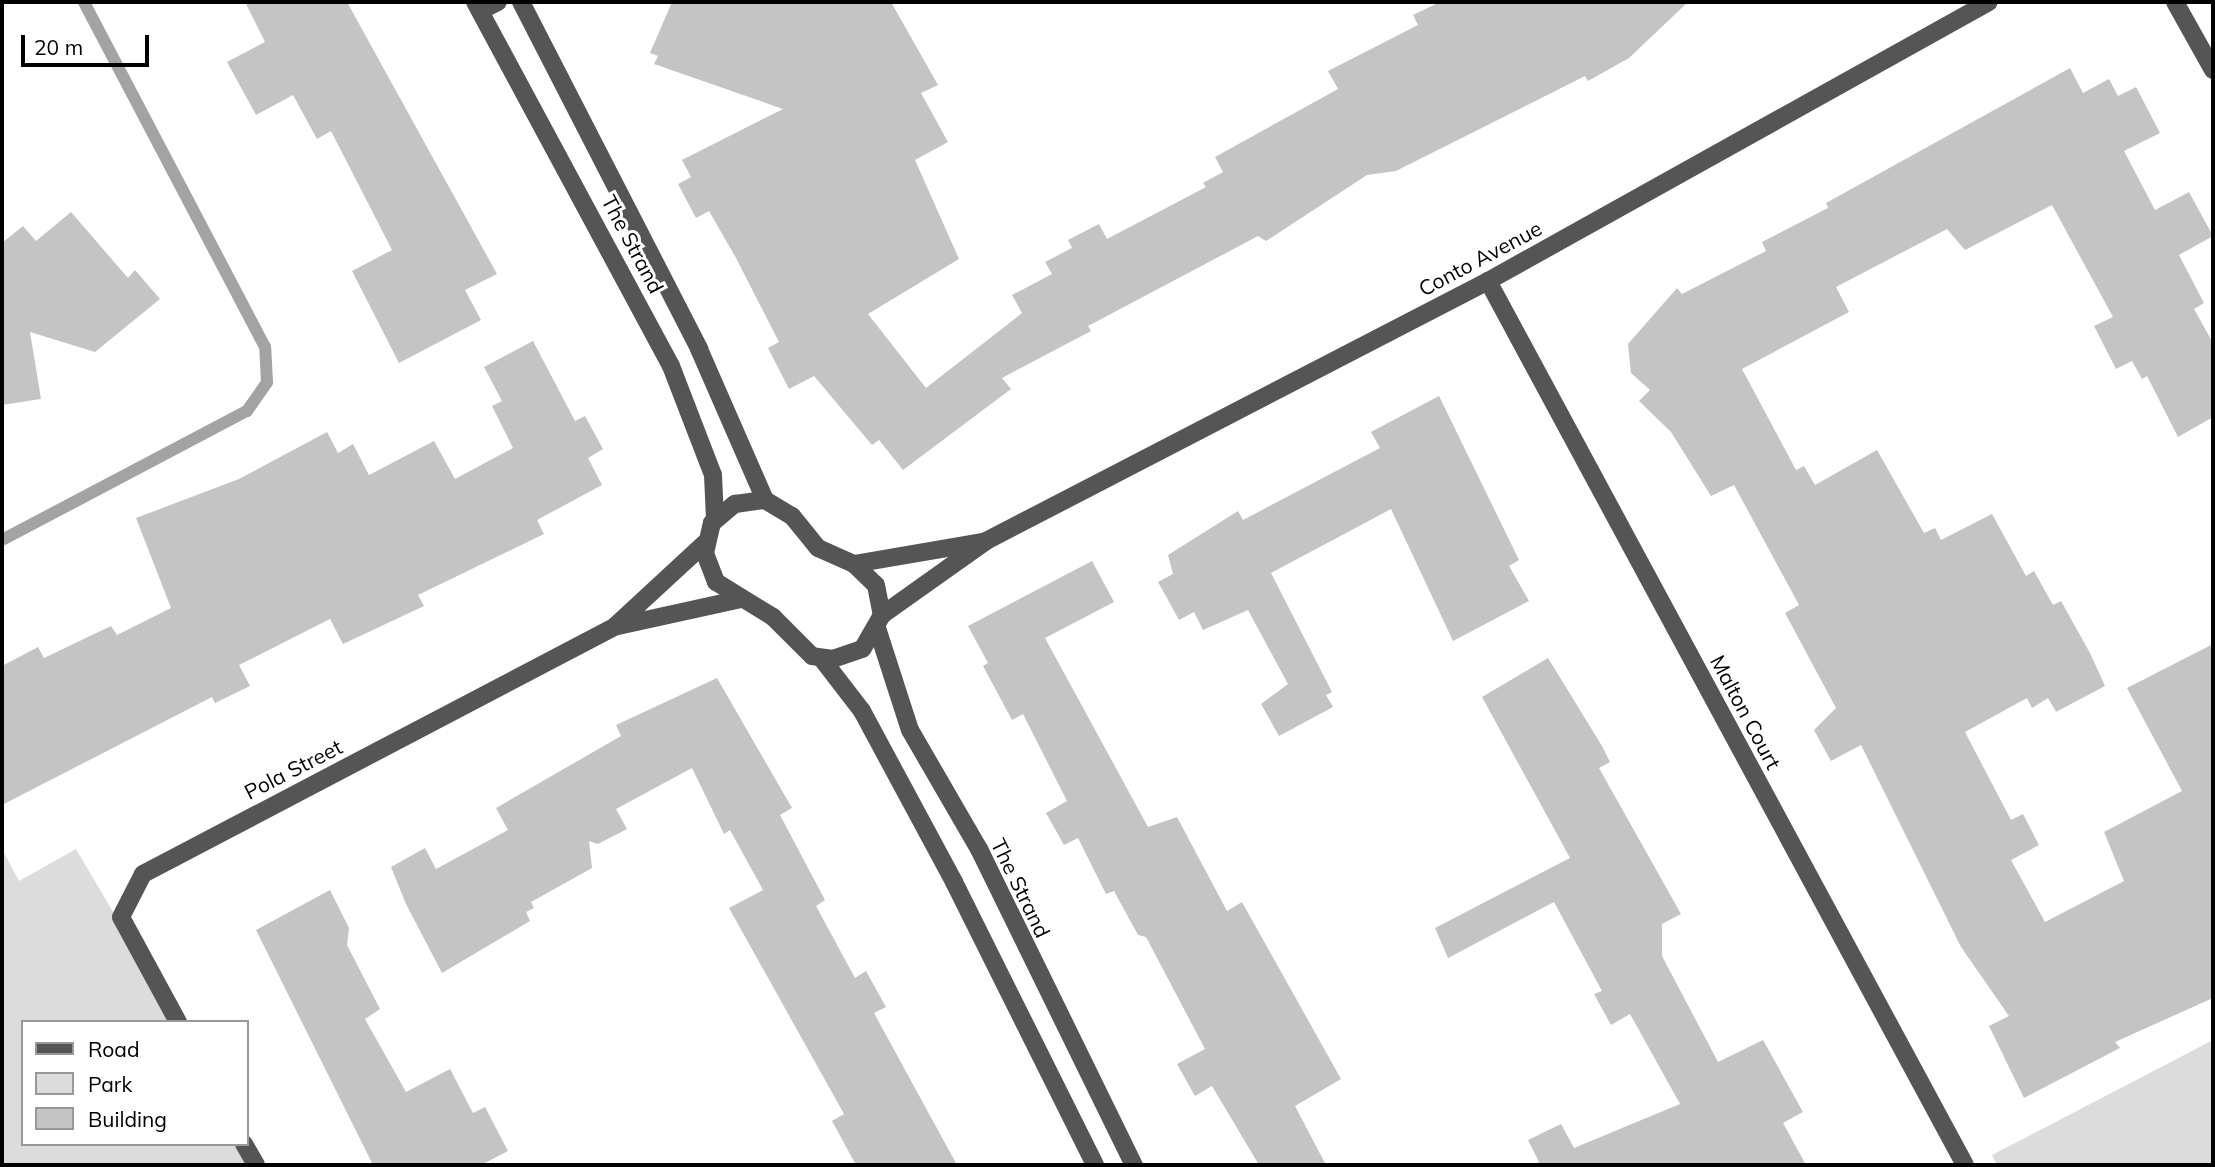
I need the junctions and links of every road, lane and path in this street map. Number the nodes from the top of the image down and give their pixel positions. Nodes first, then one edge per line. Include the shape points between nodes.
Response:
1 (499, 2) edge
2 (521, 2) edge
3 (1989, 2) edge
4 (2175, 2) edge
5 (478, 6) edge
6 (2213, 70) edge
7 (1488, 281) junction
8 (765, 500) junction
9 (715, 519) junction
10 (986, 541) junction
11 (705, 543) junction
12 (853, 564) junction
13 (741, 599) junction
14 (880, 621) junction
15 (614, 627) junction
16 (822, 659) junction
17 (177, 1020) edge
18 (245, 1146) edge
19 (256, 1165) edge
20 (1095, 1165) edge
21 (1134, 1165) edge
22 (1965, 1165) edge

1 - 5 street
2 - 8 street, The Strand via 699,349
3 - 7 street, Conto Avenue
4 - 6 street
5 - 9 street, The Strand via 671,366 713,475
7 - 10 street, Conto Avenue
7 - 22 street, Malton Court
8 - 9 street via 735,504
8 - 12 street via 792,516 818,548
9 - 11 street
10 - 12 street, Conto Avenue
10 - 14 street, Conto Avenue
11 - 13 street via 716,582
11 - 15 street, Pola Street
12 - 14 street, The Strand via 876,585
13 - 15 street, Pola Street
13 - 16 street
14 - 16 street, Conto Avenue via 852,655
14 - 21 street, The Strand via 916,741 979,849
15 - 17 street, Pola Street via 143,874 121,917
16 - 20 street via 862,711 954,882
18 - 19 street

